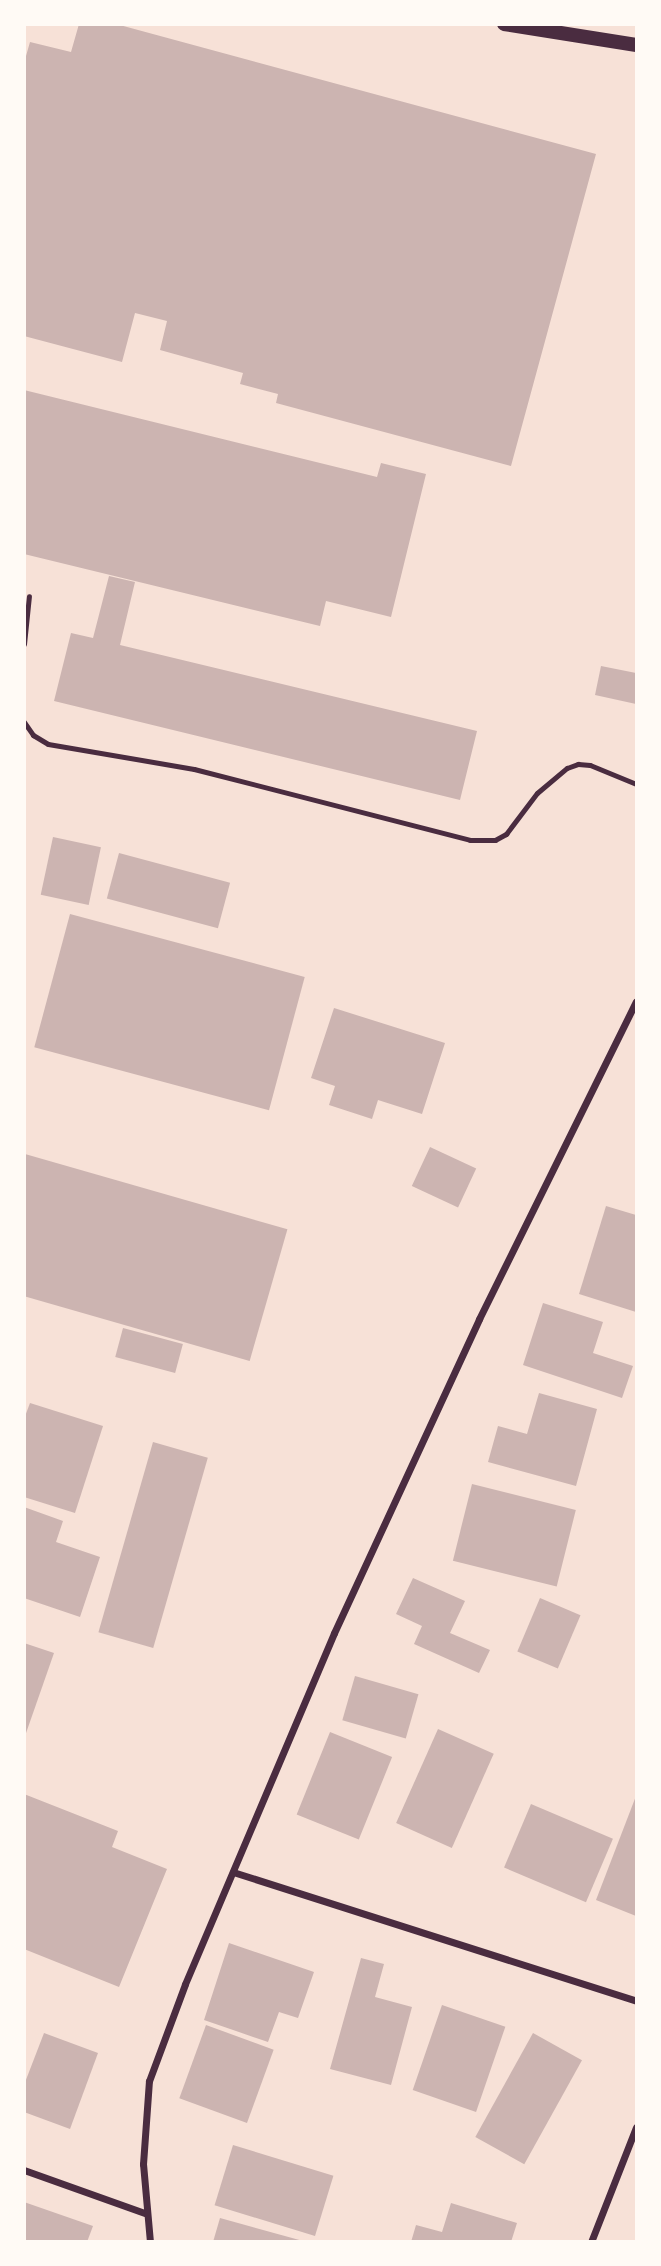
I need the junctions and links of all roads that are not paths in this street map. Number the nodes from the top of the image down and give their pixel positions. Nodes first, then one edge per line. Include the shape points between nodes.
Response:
1 (504, 24) edge
2 (636, 45) edge
3 (29, 596) dead end
4 (24, 644) edge
5 (24, 722) edge
6 (636, 784) edge
7 (636, 1002) edge
8 (233, 1872) junction
9 (636, 2001) edge
10 (636, 2127) edge
11 (24, 2170) edge
12 (145, 2213) junction
13 (150, 2242) edge
14 (591, 2242) edge

1 - 2 main road
3 - 4 lane
5 - 6 lane via 33,735 48,744 194,769 470,840 495,840 506,834 537,793 578,764
7 - 8 street via 479,1319 334,1633
8 - 9 street
8 - 12 street via 149,2081
10 - 14 street
11 - 12 street
12 - 13 street

